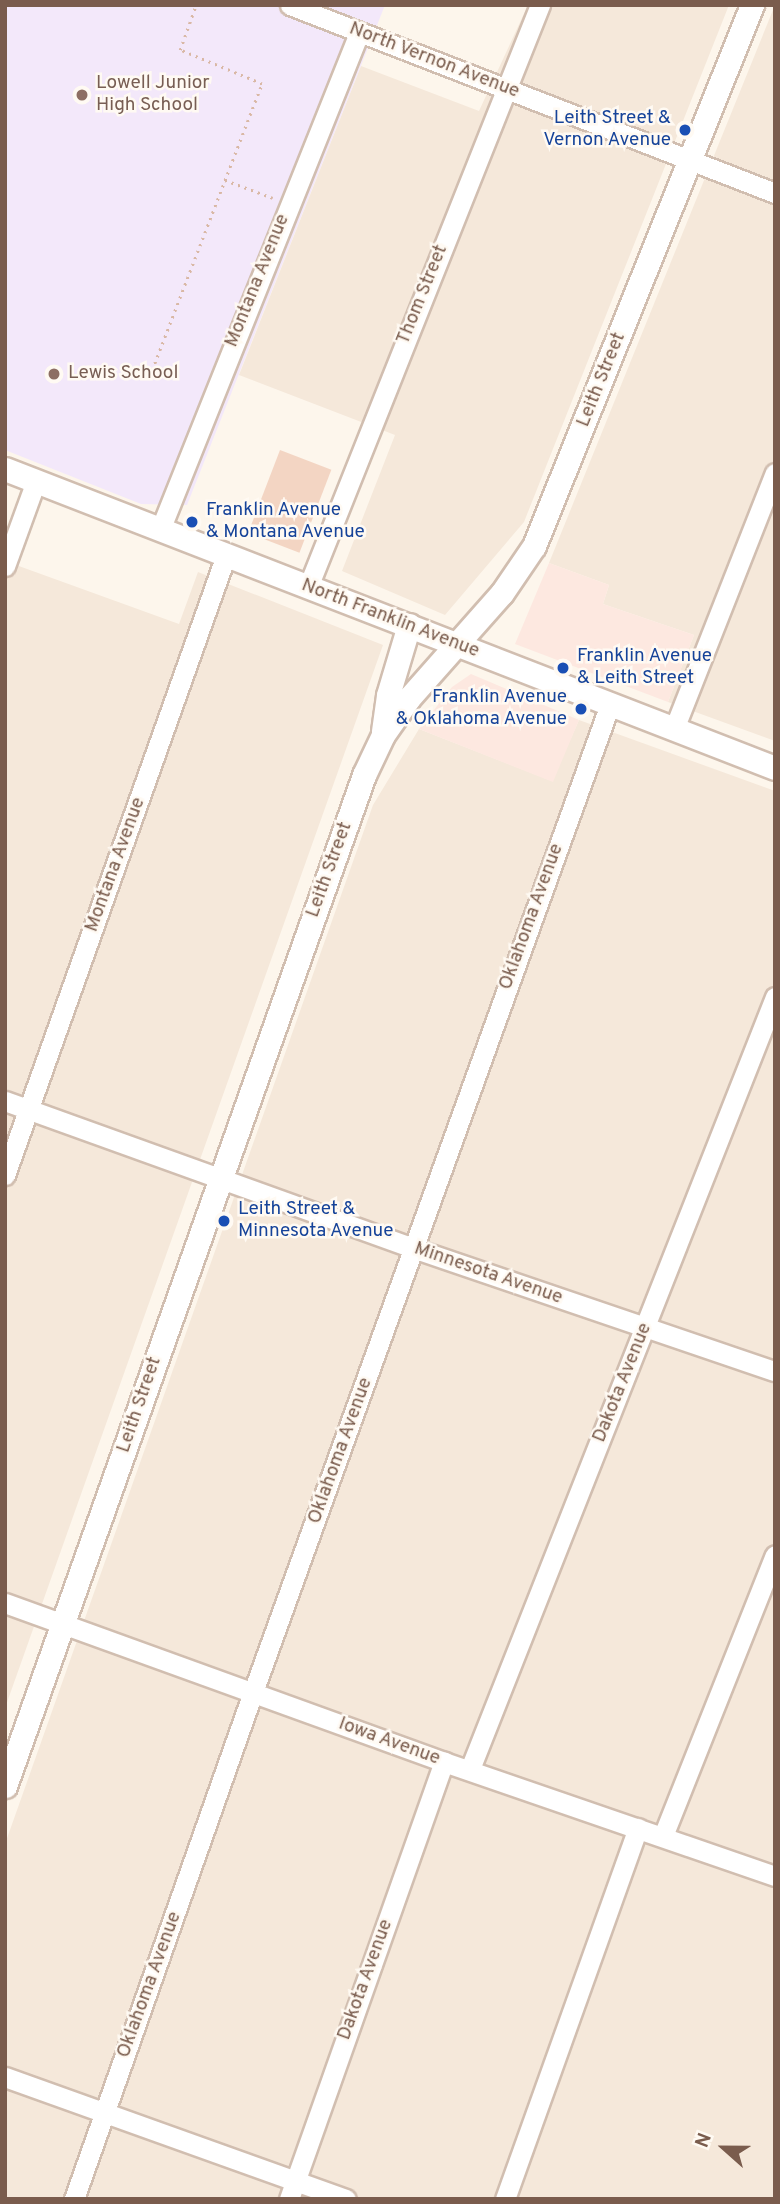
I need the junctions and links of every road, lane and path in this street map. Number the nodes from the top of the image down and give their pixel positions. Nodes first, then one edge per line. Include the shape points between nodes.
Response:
1 (196, 5) edge
2 (289, 5) edge
3 (540, 5) edge
4 (752, 5) edge
5 (359, 33) junction
6 (506, 89) junction
7 (689, 160) junction
8 (225, 180) junction
9 (775, 193) edge
10 (273, 198) dead end
11 (152, 370) dead end
12 (5, 469) edge
13 (775, 472) edge
14 (36, 481) junction
15 (160, 530) junction
16 (226, 555) junction
17 (5, 566) edge
18 (309, 587) junction
19 (409, 625) junction
20 (457, 645) junction
21 (610, 704) junction
22 (674, 729) junction
23 (383, 735) junction
24 (775, 768) edge
25 (775, 997) edge
26 (5, 1101) edge
27 (29, 1110) junction
28 (5, 1175) edge
29 (219, 1178) junction
30 (413, 1248) junction
31 (644, 1328) junction
32 (775, 1371) edge
33 (775, 1555) edge
34 (5, 1603) edge
35 (63, 1623) junction
36 (253, 1692) junction
37 (444, 1762) junction
38 (470, 1769) junction
39 (5, 1786) edge
40 (638, 1828) junction
41 (663, 1836) junction
42 (775, 1876) edge
43 (5, 2077) edge
44 (104, 2113) junction
45 (292, 2190) edge
46 (74, 2199) edge
47 (346, 2199) edge
48 (505, 2199) edge

1 - 8 path via 180,50 262,84
2 - 5 street, North Vernon Avenue
3 - 6 street, Thom Street
4 - 7 street, Leith Street
5 - 6 street, North Vernon Avenue
5 - 15 street, Montana Avenue
6 - 7 street, North Vernon Avenue
6 - 18 street, Thom Street
7 - 9 street, North Vernon Avenue
7 - 20 street, Leith Street via 547,520 519,571
8 - 10 path
8 - 11 path
12 - 14 street, North Franklin Avenue
13 - 22 street
14 - 15 street, North Franklin Avenue
14 - 17 street
15 - 16 street, North Franklin Avenue
16 - 18 street, North Franklin Avenue
16 - 27 street, Montana Avenue
18 - 19 street, North Franklin Avenue
19 - 20 street, North Franklin Avenue
19 - 23 street via 388,695
20 - 21 street, North Franklin Avenue
20 - 23 street, Leith Street
21 - 22 street, North Franklin Avenue
21 - 30 street, Oklahoma Avenue
22 - 24 street, North Franklin Avenue
23 - 29 street, Leith Street
25 - 31 street, Dakota Avenue
26 - 27 street, Minnesota Avenue
27 - 28 street, Montana Avenue
27 - 29 street, Minnesota Avenue
29 - 30 street, Minnesota Avenue
29 - 35 street, Leith Street
30 - 31 street, Minnesota Avenue
30 - 36 street, Oklahoma Avenue
31 - 32 street, Minnesota Avenue
31 - 38 street, Dakota Avenue
33 - 41 street
34 - 35 street, Iowa Avenue
35 - 36 street, Iowa Avenue
35 - 39 street, Leith Street
36 - 37 street, Iowa Avenue
36 - 44 street, Oklahoma Avenue
37 - 38 street, Iowa Avenue
37 - 45 street, Dakota Avenue
38 - 40 street, Iowa Avenue
40 - 41 street, Iowa Avenue
40 - 48 street
41 - 42 street, Iowa Avenue
43 - 44 street
44 - 45 street
44 - 46 street, Oklahoma Avenue
45 - 47 street

